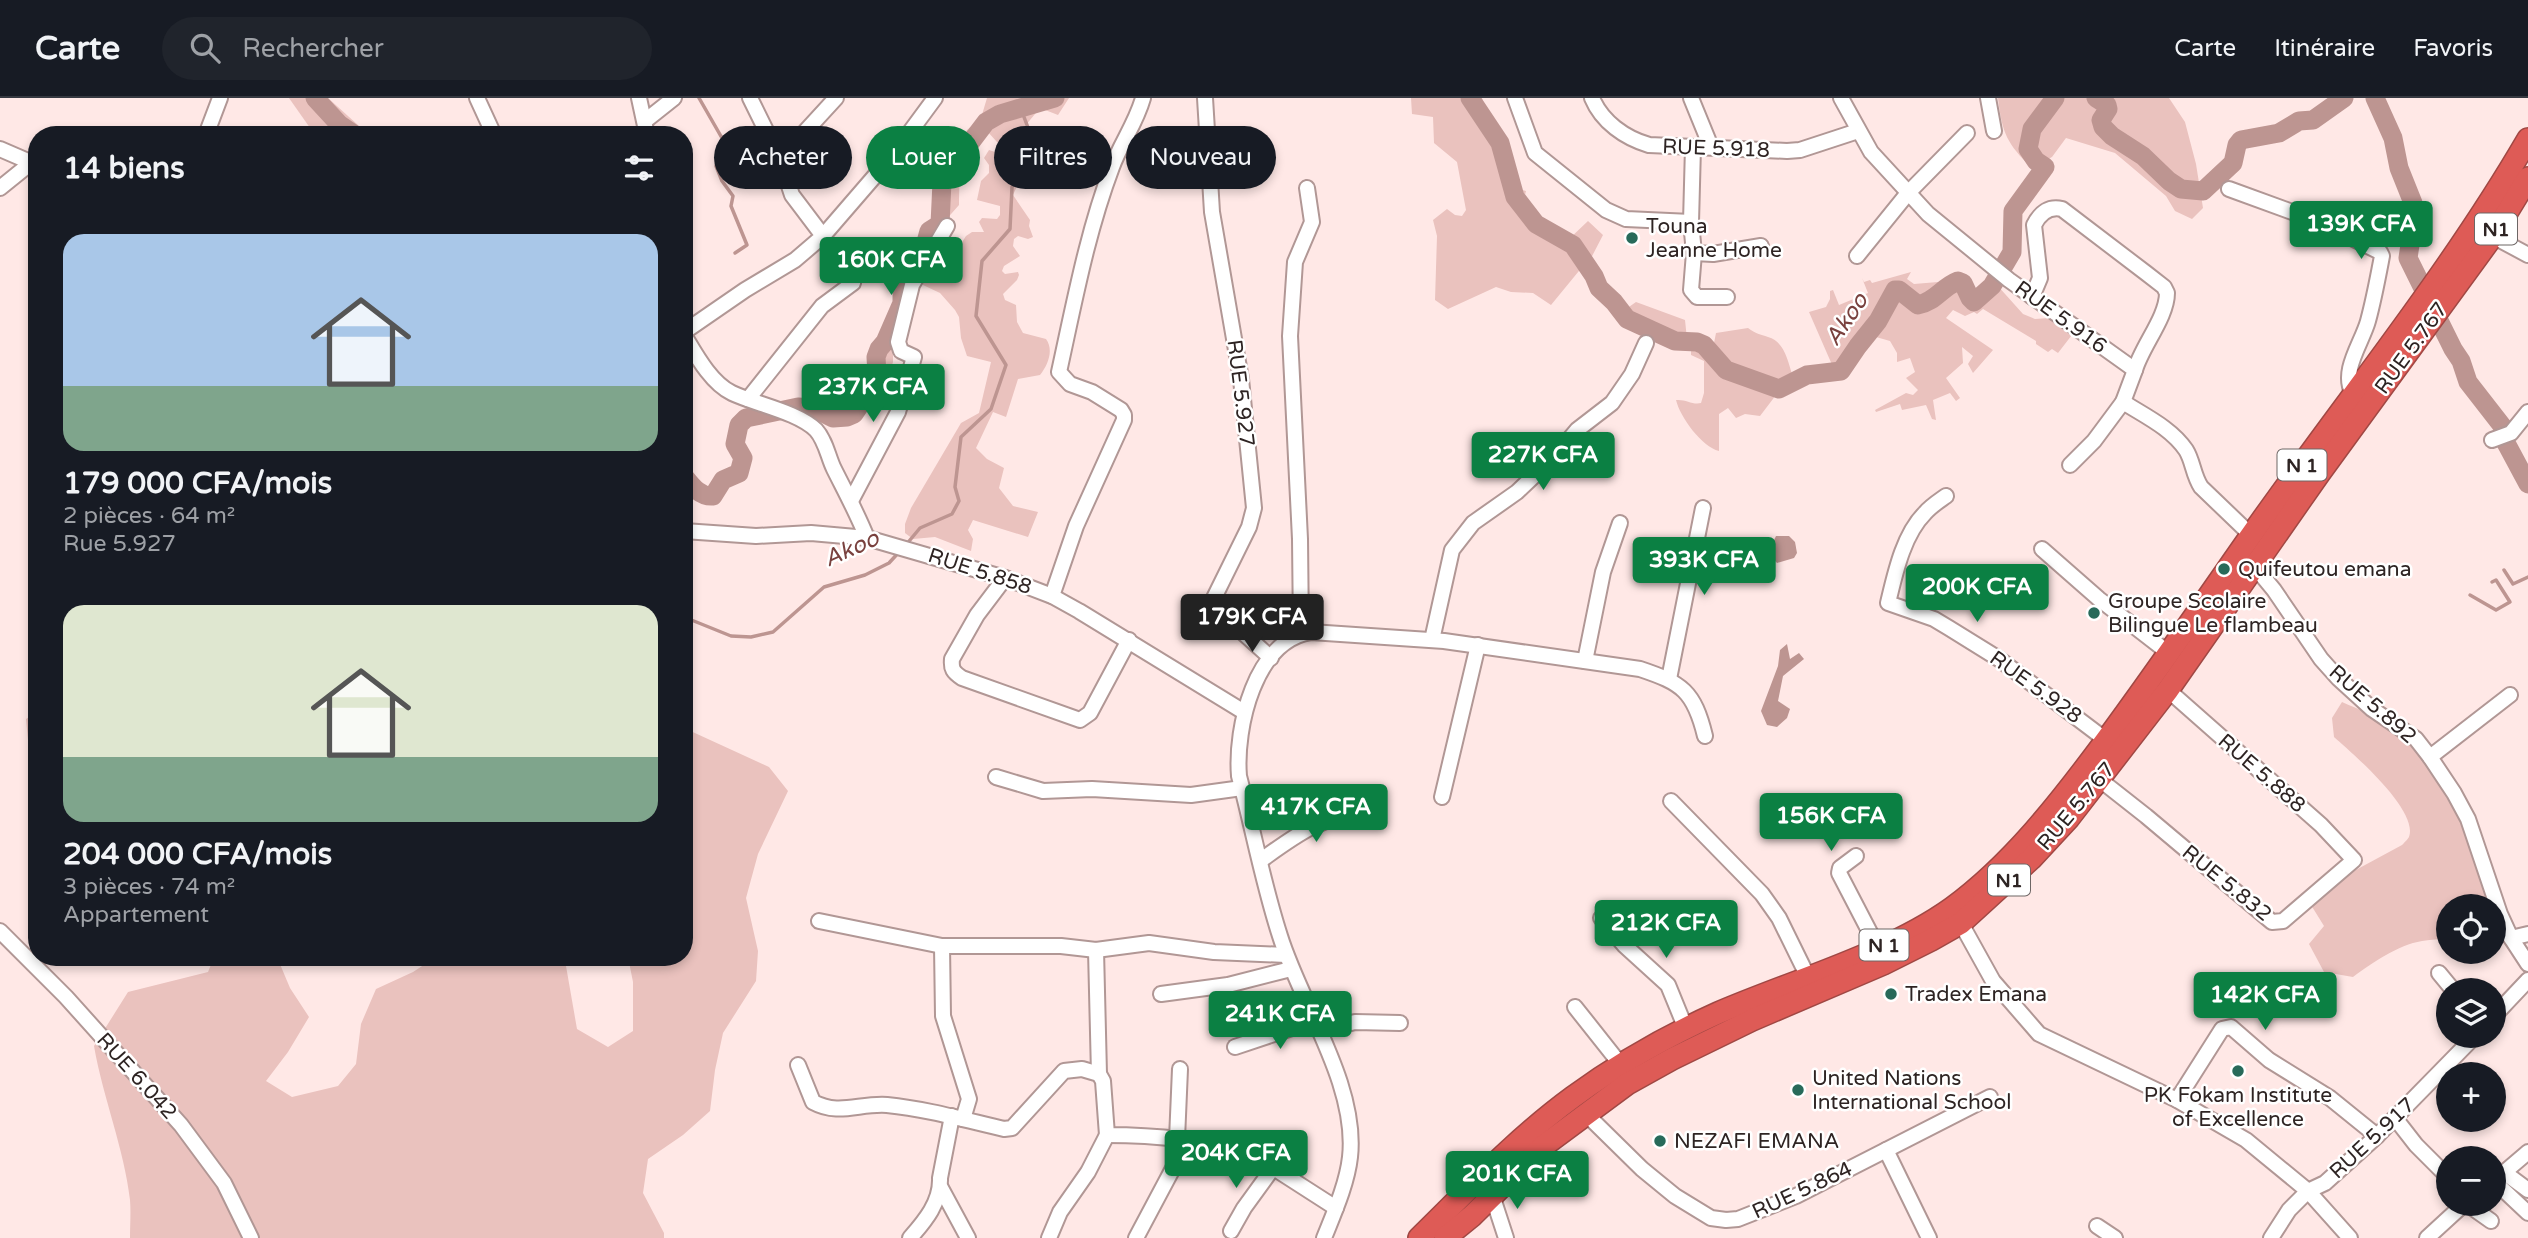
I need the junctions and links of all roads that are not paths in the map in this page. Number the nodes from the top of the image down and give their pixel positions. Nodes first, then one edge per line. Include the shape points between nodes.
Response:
1 (220, 98) edge
2 (477, 98) edge
3 (639, 98) edge
4 (674, 98) edge
5 (750, 98) edge
6 (836, 98) edge
7 (934, 98) edge
8 (1143, 98) edge
9 (1205, 98) edge
10 (1515, 98) edge
11 (1592, 98) edge
12 (1691, 98) edge
13 (1841, 98) edge
14 (1988, 98) edge
15 (209, 126) edge
16 (490, 126) edge
17 (646, 126) edge
18 (648, 126) edge
19 (764, 126) edge
20 (810, 126) edge
21 (1858, 131) junction
22 (1994, 131) dead end
23 (1967, 133) dead end
24 (2528, 139) edge
25 (1693, 147) junction
26 (1711, 147) junction
27 (0, 149) edge
28 (28, 161) edge
29 (28, 168) edge
30 (2528, 178) edge
31 (0, 188) edge
32 (1307, 188) dead end
33 (790, 189) edge
34 (2229, 189) dead end
35 (1908, 193) junction
36 (1691, 222) junction
37 (947, 226) dead end
38 (2483, 231) junction
39 (823, 236) junction
40 (1761, 246) dead end
41 (1693, 253) junction
42 (2528, 255) edge
43 (1857, 256) dead end
44 (853, 283) dead end
45 (2032, 297) junction
46 (1727, 298) dead end
47 (693, 328) edge
48 (2408, 336) junction
49 (1646, 343) dead end
50 (693, 349) edge
51 (2135, 370) junction
52 (2353, 394) junction
53 (748, 399) junction
54 (2123, 402) junction
55 (2528, 412) edge
56 (2492, 440) dead end
57 (2070, 465) dead end
58 (1946, 496) dead end
59 (852, 499) junction
60 (1703, 508) dead end
61 (1620, 523) dead end
62 (693, 532) edge
63 (2251, 536) junction
64 (867, 538) junction
65 (2042, 549) dead end
66 (2255, 567) junction
67 (1005, 578) junction
68 (1052, 596) junction
69 (1301, 633) junction
70 (1129, 640) junction
71 (1432, 640) junction
72 (1478, 645) junction
73 (2170, 654) junction
74 (1271, 658) junction
75 (1585, 661) junction
76 (1669, 679) junction
77 (2168, 690) junction
78 (2510, 695) dead end
79 (1244, 712) junction
80 (1705, 736) dead end
81 (2106, 740) junction
82 (2430, 757) junction
83 (996, 777) dead end
84 (2099, 779) junction
85 (1242, 788) junction
86 (1442, 797) dead end
87 (1671, 802) dead end
88 (1368, 813) dead end
89 (1856, 856) dead end
90 (2354, 860) joint
91 (1260, 861) junction
92 (1956, 916) junction
93 (1601, 918) dead end
94 (819, 921) dead end
95 (0, 931) edge
96 (2528, 934) edge
97 (2511, 939) junction
98 (942, 946) junction
99 (1878, 948) junction
100 (1096, 950) junction
101 (28, 959) edge
102 (1289, 962) junction
103 (2528, 964) edge
104 (35, 966) edge
105 (2440, 973) dead end
106 (1808, 977) junction
107 (2444, 978) edge
108 (2528, 981) edge
109 (1161, 994) dead end
110 (2506, 1004) edge
111 (1575, 1007) dead end
112 (1399, 1023) dead end
113 (1316, 1026) junction
114 (1686, 1029) junction
115 (1235, 1047) dead end
116 (2463, 1048) edge
117 (798, 1065) dead end
118 (1620, 1065) junction
119 (1180, 1069) dead end
120 (1099, 1074) junction
121 (1990, 1097) dead end
122 (2177, 1100) junction
123 (1586, 1113) junction
124 (957, 1117) junction
125 (2395, 1118) junction
126 (1107, 1136) junction
127 (2377, 1136) junction
128 (1182, 1141) junction
129 (1886, 1150) junction
130 (2528, 1152) edge
131 (2436, 1165) edge
132 (1273, 1168) junction
133 (2506, 1170) edge
134 (2506, 1181) edge
135 (941, 1188) junction
136 (2506, 1188) edge
137 (2528, 1190) edge
138 (2308, 1191) junction
139 (1492, 1195) junction
140 (1336, 1208) junction
141 (2528, 1213) edge
142 (2452, 1216) edge
143 (2484, 1216) edge
144 (2491, 1221) dead end
145 (2097, 1226) dead end
146 (1231, 1231) dead end
147 (251, 1238) edge
148 (910, 1238) edge
149 (968, 1238) edge
150 (1049, 1238) edge
151 (1136, 1238) edge
152 (1324, 1238) edge
153 (1419, 1238) edge
154 (1445, 1238) edge
155 (1506, 1238) edge
156 (1929, 1238) edge
157 (2115, 1238) edge
158 (2271, 1238) edge
159 (2350, 1238) edge
160 (2427, 1238) edge

1 - 15 street
2 - 16 street
3 - 17 street
4 - 18 street
5 - 19 street
6 - 20 street
7 - 39 street via 893,155
8 - 68 street via 1112,165 1095,218 1059,373 1070,384 1121,410 1124,420 1076,526
9 - 74 street, RUE 5.927 via 1212,212 1241,379 1254,508 1214,598 1218,610
10 - 36 street via 1535,153 1606,210 1626,219
11 - 25 street, RUE 5.918 via 1602,116 1635,141
12 - 26 street
13 - 21 street, RUE 5.916
14 - 22 street
21 - 26 street, RUE 5.918 via 1800,150
21 - 35 street, RUE 5.916
23 - 35 street
24 - 38 highway, N 1
25 - 26 street, RUE 5.918
25 - 36 street
27 - 28 street
29 - 31 street
30 - 38 highway, N1
32 - 69 street via 1312,222 1295,262 1290,336
33 - 39 street
34 - 52 street via 2307,217 2380,252 2368,324 2348,383
35 - 43 street
35 - 45 street, RUE 5.916 via 1951,235
36 - 41 street
37 - 59 street via 912,285 898,342 901,351 914,357 898,412
38 - 42 street
38 - 48 highway, N 1
39 - 47 street via 795,260
40 - 41 street
41 - 46 street via 1691,290 1697,297
44 - 53 street via 822,306
45 - 51 street, RUE 5.916
45 - 51 street via 2040,278 2034,225 2048,209 2062,209 2167,293
48 - 52 highway, N 1
48 - 66 highway, RUE 5.767 / N1
49 - 71 street via 1612,403 1577,430 1517,492 1473,523 1452,550
50 - 53 street via 718,383
51 - 54 street
52 - 63 highway, N 1
53 - 59 street via 815,429
54 - 57 street
54 - 63 street via 2171,434 2187,451 2201,487
55 - 56 street via 2511,433
58 - 81 street, RUE 5.928 via 1917,523 1888,603 1934,619 1999,659
59 - 64 street
60 - 76 street
61 - 75 street via 1603,572
62 - 64 street, RUE 5.858
63 - 73 highway, N 1
64 - 67 street, RUE 5.858
65 - 73 street
66 - 77 highway, RUE 5.767 / N1
66 - 82 street, RUE 5.892 via 2338,678 2372,709 2416,738
67 - 68 street, RUE 5.858
67 - 70 street via 952,659 954,673 962,678 1080,720 1090,713
68 - 70 street, RUE 5.858
69 - 71 street
69 - 74 street via 1281,645
70 - 79 street, RUE 5.858
71 - 72 street
72 - 75 street
72 - 86 street
73 - 81 highway, N 1
74 - 79 street
75 - 76 street via 1640,668
76 - 80 street via 1699,711
77 - 84 highway, RUE 5.767 / N1
77 - 90 street, RUE 5.888 via 2321,825
78 - 82 street
79 - 85 street via 1238,763
81 - 92 highway, N 1
82 - 97 street, RUE 5.892 via 2468,819
83 - 85 street via 1043,790 1191,795
84 - 90 street, RUE 5.832 via 2272,922 2283,921
84 - 92 highway, RUE 5.767 / N1 via 2031,859
85 - 91 street
87 - 106 street via 1762,894
88 - 91 street via 1326,819
89 - 99 street via 1839,873
91 - 102 street
92 - 99 highway, N 1
92 - 122 street via 1993,981 2039,1034
92 - 123 highway, RUE 5.767 / N1 via 1883,964 1672,1059
93 - 114 street via 1668,985
94 - 98 street
95 - 101 street, RUE 6.042
96 - 97 street
97 - 103 street, RUE 5.892
98 - 100 street
98 - 124 street via 943,1016 969,1099
99 - 106 highway, N 1
100 - 102 street via 1149,943
100 - 120 street
102 - 109 street via 1228,985
102 - 113 street
104 - 147 street, RUE 6.042 via 181,1125 224,1183
105 - 107 street
106 - 114 highway, N 1
108 - 110 street
111 - 118 street
112 - 113 street
113 - 115 street
113 - 140 street via 1349,1118 1350,1159
114 - 118 highway, N 1
116 - 125 street, RUE 5.917
117 - 124 street via 813,1102 826,1109 883,1105
118 - 153 highway, N 1 via 1561,1107
119 - 128 street
120 - 124 street via 1064,1070 1012,1128
120 - 126 street
121 - 129 street, RUE 5.864
122 - 127 street via 2222,1029 2231,1027 2269,1060 2330,1098
122 - 138 street via 2246,1140
123 - 129 street, RUE 5.864 via 1675,1196 1711,1218 1726,1220 1796,1196
123 - 139 highway, RUE 5.767 / N1
124 - 135 street
125 - 127 street, RUE 5.917
125 - 131 street
126 - 128 street
126 - 150 street
127 - 138 street, RUE 5.917 via 2325,1183
128 - 132 street via 1241,1151
128 - 151 street
129 - 156 street
130 - 133 street
132 - 140 street
132 - 146 street
134 - 137 street
135 - 148 street via 923,1225
135 - 149 street
136 - 141 street
138 - 158 street, RUE 5.917
138 - 159 street
139 - 154 highway, RUE 5.767 / N1
139 - 155 street
140 - 152 street
142 - 160 street
143 - 144 street
145 - 157 street

